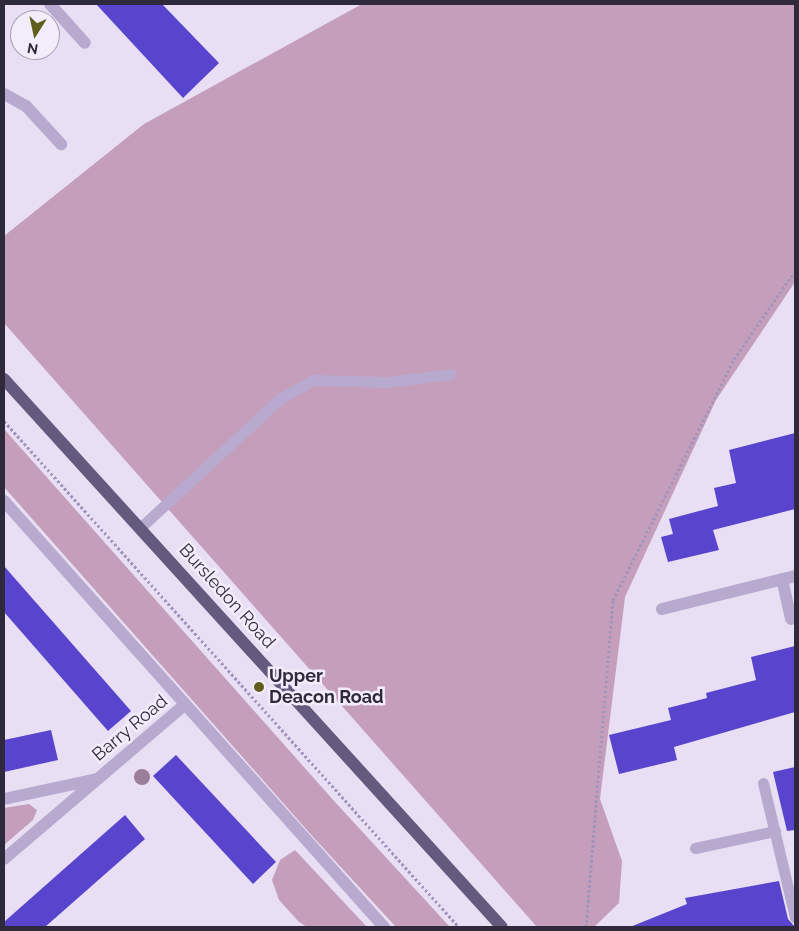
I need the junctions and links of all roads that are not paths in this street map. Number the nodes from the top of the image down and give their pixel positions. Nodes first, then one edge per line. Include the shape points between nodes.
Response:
1 (50, 4) edge
2 (85, 43) dead end
3 (4, 94) edge
4 (61, 144) dead end
5 (451, 374) dead end
6 (4, 378) edge
7 (4, 501) edge
8 (141, 527) junction
9 (795, 576) edge
10 (782, 579) junction
11 (662, 609) dead end
12 (791, 619) dead end
13 (184, 705) junction
14 (99, 778) junction
15 (763, 783) dead end
16 (4, 799) edge
17 (775, 832) junction
18 (695, 848) dead end
19 (4, 859) edge
20 (795, 917) edge
21 (384, 927) edge
22 (502, 927) edge

1 - 2 street
3 - 4 street via 26,106
5 - 8 lane via 388,382 313,380 281,398
6 - 8 main road, Bursledon Road
7 - 13 street
8 - 22 main road, Bursledon Road
9 - 10 street
10 - 11 street
10 - 12 street
13 - 14 street, Barry Road
13 - 21 street
14 - 16 street, Barry Road
14 - 19 street, Barry Road
15 - 17 lane
17 - 18 lane
17 - 20 lane

